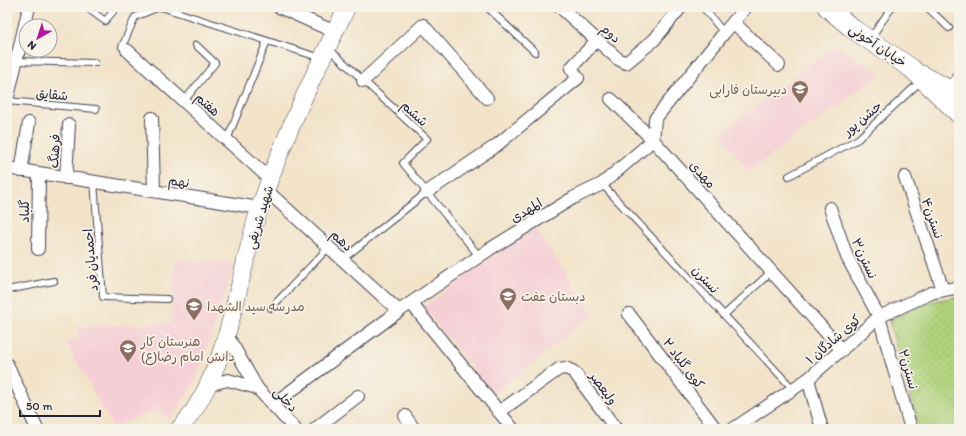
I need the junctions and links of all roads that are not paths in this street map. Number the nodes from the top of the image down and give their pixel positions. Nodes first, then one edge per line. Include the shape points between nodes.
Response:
1 (29, 7) edge
2 (86, 7) edge
3 (117, 7) edge
4 (160, 7) edge
5 (279, 7) edge
6 (487, 7) edge
7 (560, 7) edge
8 (681, 7) edge
9 (703, 7) edge
10 (746, 7) edge
11 (827, 7) edge
12 (892, 7) edge
13 (927, 7) edge
14 (341, 9) edge
15 (733, 22) junction
16 (949, 28) dead end
17 (335, 32) junction
18 (724, 33) junction
19 (267, 40) junction
20 (597, 40) junction
21 (869, 40) junction
22 (196, 45) dead end
23 (127, 50) joint
24 (535, 52) dead end
25 (325, 53) junction
26 (16, 61) junction
27 (95, 63) dead end
28 (779, 65) dead end
29 (917, 73) junction
30 (959, 73) edge
31 (363, 81) junction
32 (953, 91) edge
33 (487, 98) dead end
34 (611, 99) dead end
35 (7, 101) edge
36 (184, 101) junction
37 (96, 109) dead end
38 (959, 114) edge
39 (152, 118) dead end
40 (29, 123) dead end
41 (69, 125) dead end
42 (227, 140) junction
43 (653, 140) junction
44 (7, 168) edge
45 (21, 171) junction
46 (39, 174) junction
47 (789, 176) dead end
48 (905, 177) dead end
49 (66, 178) junction
50 (94, 182) junction
51 (268, 184) junction
52 (602, 184) junction
53 (154, 191) junction
54 (427, 192) junction
55 (260, 208) junction
56 (830, 208) dead end
57 (329, 247) junction
58 (38, 249) dead end
59 (479, 256) junction
60 (343, 259) junction
61 (771, 272) junction
62 (54, 281) dead end
63 (959, 287) edge
64 (7, 290) edge
65 (943, 290) junction
66 (167, 299) dead end
67 (411, 303) junction
68 (271, 308) dead end
69 (400, 311) junction
70 (629, 314) dead end
71 (724, 315) junction
72 (880, 317) junction
73 (227, 335) junction
74 (842, 350) junction
75 (7, 364) edge
76 (808, 379) junction
77 (208, 385) junction
78 (256, 388) junction
79 (793, 389) junction
80 (358, 396) dead end
81 (272, 405) junction
82 (499, 412) junction
83 (405, 416) dead end
84 (37, 429) edge
85 (180, 429) edge
86 (295, 429) edge
87 (315, 429) edge
88 (414, 429) edge
89 (513, 429) edge
90 (616, 429) edge
91 (716, 429) edge
92 (733, 429) edge
93 (822, 429) edge
94 (911, 429) edge

1 - 26 street
2 - 3 lane via 105,21
4 - 19 lane
4 - 23 lane via 135,17 122,47
5 - 17 street
6 - 24 lane
7 - 20 street, دوم
8 - 20 street, دوم via 654,40 626,63
9 - 18 lane
10 - 15 street
11 - 21 main road, خیابان آخونی
12 - 21 lane
13 - 16 lane
14 - 17 main road, شهید شریفی
15 - 18 street
15 - 28 street
17 - 25 main road, شهید شریفی
18 - 43 street via 655,119
19 - 25 lane
19 - 42 lane
20 - 54 street via 571,68 578,78 498,145
21 - 29 main road, خیابان آخونی
22 - 36 lane via 215,63
23 - 36 street, هفتم
25 - 31 lane, ششم
25 - 51 main road, شهید شریفی via 303,98
26 - 27 lane
26 - 35 street
29 - 32 main road
29 - 38 main road, خیابان آخونی
29 - 47 lane, جشن پور via 858,139
30 - 32 lane
31 - 33 street via 423,25
31 - 54 lane, ششم via 427,140 403,163
34 - 43 street, مهدی
35 - 37 lane, شقایق
36 - 42 street, هفتم
39 - 53 street
40 - 45 street
41 - 49 street, فرهنگ
42 - 51 street, هفتم
43 - 52 street, المهدی
43 - 61 street, مهدی
44 - 45 street, نهم
45 - 46 street, نهم
46 - 49 street, نهم
46 - 58 street, گلباد
48 - 65 street, نسترن۴
49 - 50 street, نهم
50 - 53 street, نهم
50 - 66 lane, احمدیان فرد via 103,297
51 - 55 main road, شهید شریفی
51 - 57 street, دهم
52 - 59 street, المهدی via 573,198
52 - 71 lane, نسترن
53 - 55 street, نهم
54 - 59 lane, ششم
54 - 60 lane
55 - 73 main road, شهید شریفی
56 - 72 street, نسترن۳ via 847,257
57 - 60 street, دهم
57 - 68 lane
59 - 67 street, المهدی
60 - 69 street, دهم
61 - 71 lane
61 - 74 street, مهدی
62 - 64 lane
63 - 65 street, کوی شادگان ۱
65 - 72 street, کوی شادگان ۱
67 - 69 street, المهدی
67 - 82 street
69 - 81 street, المهدی
70 - 91 street, کوی گلباد ۲
71 - 79 lane, نسترن
72 - 74 street, کوی شادگان ۱
72 - 94 street, نسترن۲
73 - 77 main road, شهید شریفی
73 - 78 street, دخلی
74 - 76 street, کوی شادگان ۱
75 - 84 street
76 - 79 street, کوی شادگان ۱
76 - 93 street
77 - 78 street via 228,380
77 - 85 main road, شهید شریفی
78 - 81 street, دخلی
79 - 92 street, کوی شادگان ۱
80 - 87 street
81 - 86 street, دخلی
82 - 89 street
82 - 90 street, ولیعصر via 559,369 566,368 574,372
83 - 88 street

